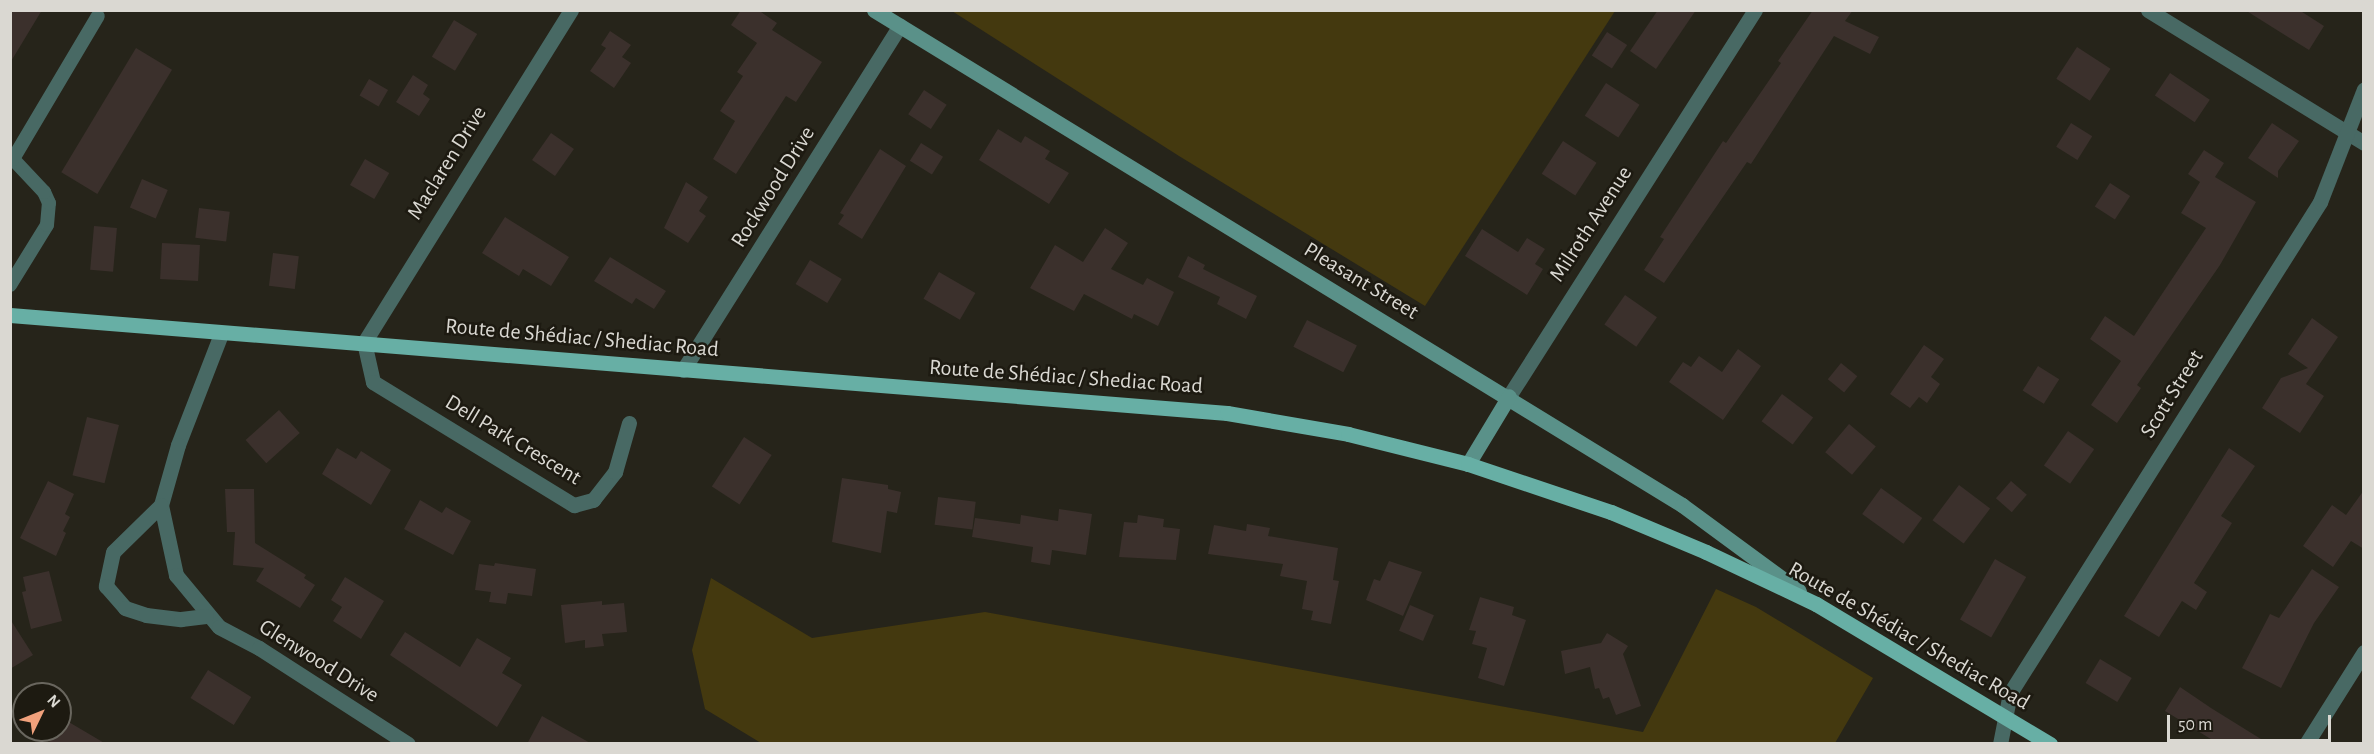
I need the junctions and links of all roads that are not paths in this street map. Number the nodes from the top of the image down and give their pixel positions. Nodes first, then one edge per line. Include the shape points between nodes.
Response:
1 (571, 10) edge
2 (874, 10) edge
3 (1755, 10) edge
4 (2148, 10) edge
5 (98, 16) dead end
6 (900, 26) junction
7 (2364, 89) edge
8 (2344, 131) junction
9 (2364, 143) edge
10 (10, 285) edge
11 (10, 315) edge
12 (221, 334) junction
13 (364, 342) junction
14 (683, 370) junction
15 (1509, 396) junction
16 (629, 423) dead end
17 (1468, 464) junction
18 (161, 505) junction
19 (1816, 604) junction
20 (206, 616) junction
21 (2364, 652) edge
22 (2007, 717) junction
23 (398, 741) edge
24 (2000, 744) edge
25 (2050, 744) edge
26 (2306, 744) edge

1 - 13 street, Maclaren Drive
2 - 6 street, Pleasant Street
3 - 15 street, Milroth Avenue
4 - 8 street
5 - 10 lane via 13,159 44,192 49,203 47,225
6 - 14 street, Rockwood Drive
6 - 15 street, Pleasant Street
7 - 8 street, Scott Street
8 - 9 street
8 - 22 street, Scott Street via 2320,202 2010,693
11 - 12 main road, Route de Shédiac / Shediac Road
12 - 13 main road, Route de Shédiac / Shediac Road
12 - 18 street, Glenwood Drive via 178,445
13 - 14 main road, Route de Shédiac / Shediac Road
13 - 16 street, Dell Park Crescent via 373,382 574,505 593,500 615,472
14 - 17 main road, Route de Shédiac / Shediac Road via 1227,413 1348,434
15 - 17 street, Milroth Avenue
15 - 19 street, Pleasant Street via 1682,505
17 - 19 main road, Route de Shédiac / Shediac Road via 1611,512
18 - 20 street, Glenwood Drive via 176,574
18 - 20 street, Glenwood Drive via 113,552 106,586 125,608 146,615 181,619
19 - 22 main road, Route de Shédiac / Shediac Road
20 - 23 street, Glenwood Drive
21 - 26 street
22 - 24 street, Scott Street
22 - 25 main road, Route de Shédiac / Shediac Road

